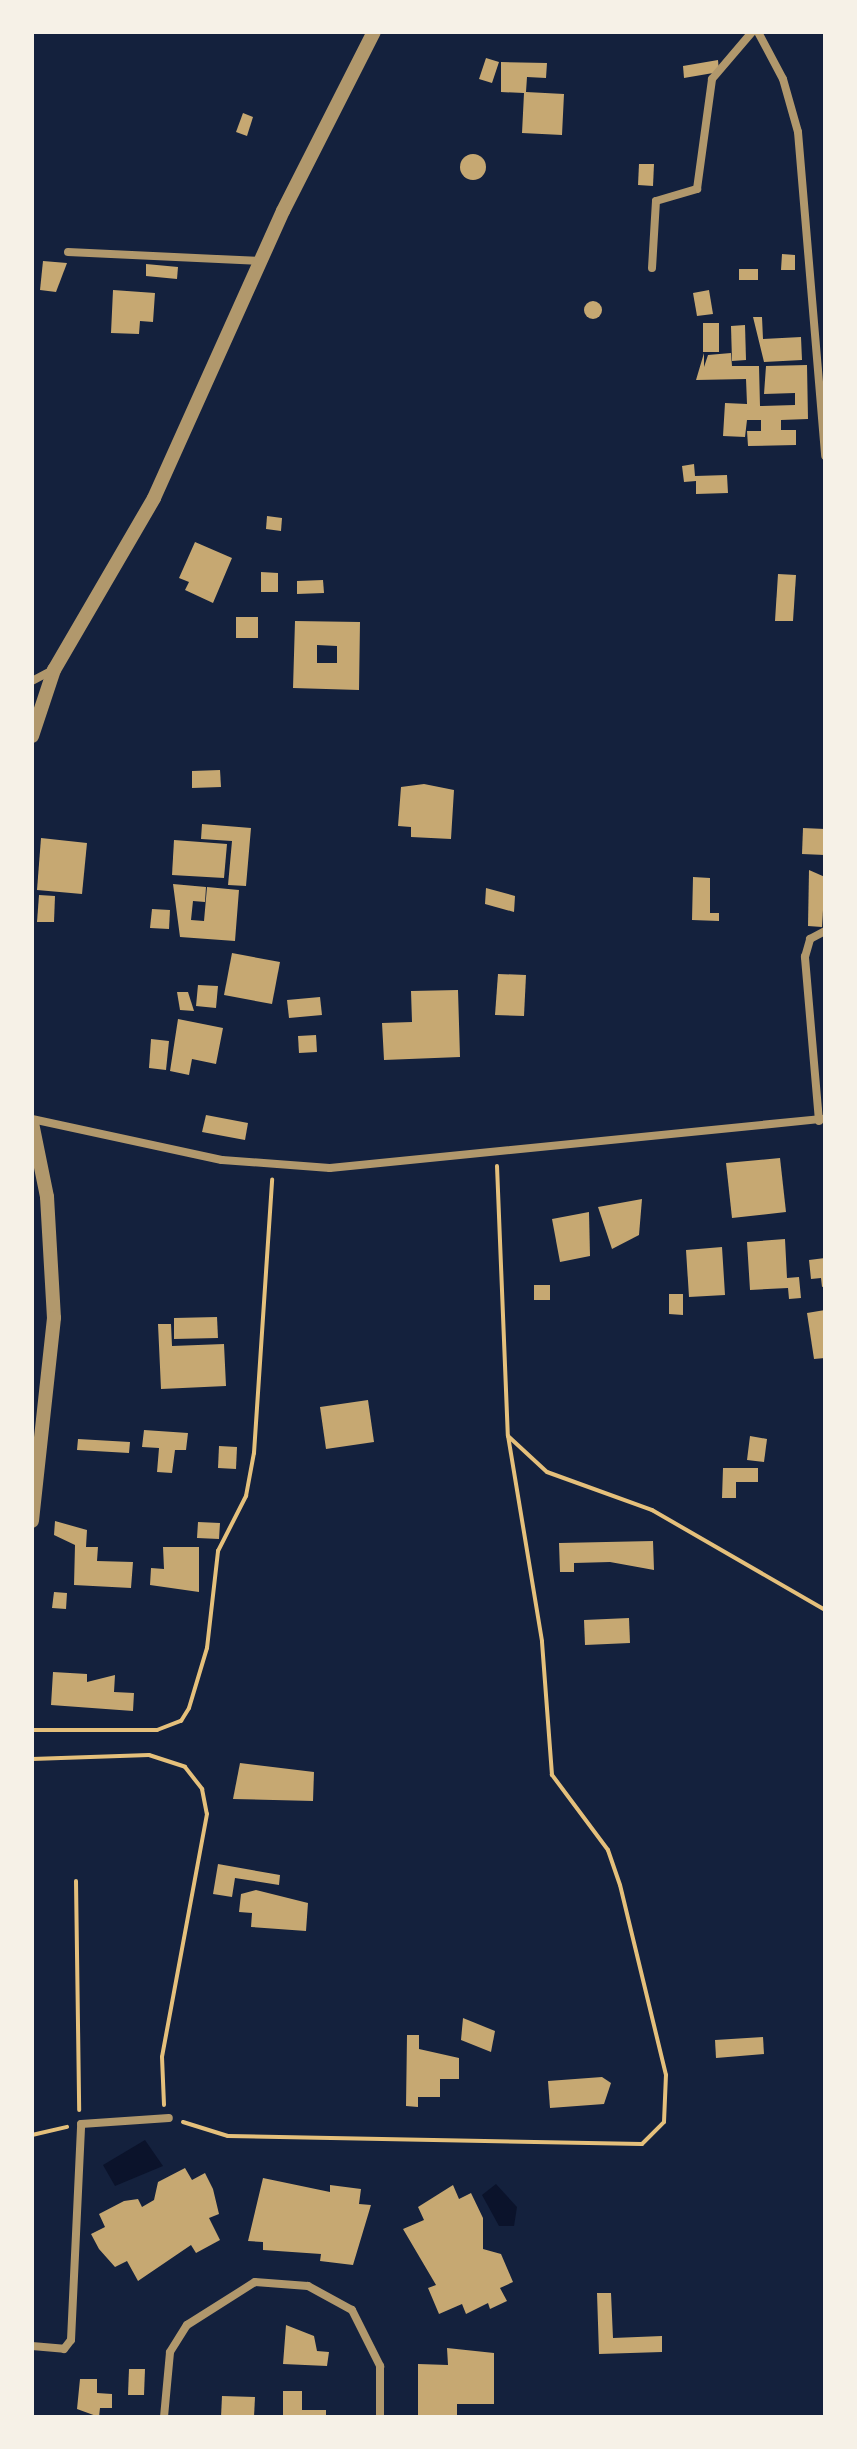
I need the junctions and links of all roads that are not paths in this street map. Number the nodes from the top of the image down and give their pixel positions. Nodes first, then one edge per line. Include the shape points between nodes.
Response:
1 (374, 32) edge
2 (755, 32) edge
3 (68, 252) dead end
4 (262, 261) junction
5 (652, 268) dead end
6 (820, 402) edge
7 (825, 456) edge
8 (54, 670) junction
9 (32, 681) edge
10 (32, 736) edge
11 (825, 931) edge
12 (822, 1120) edge
13 (32, 1121) edge
14 (32, 1521) edge
15 (169, 2118) road end
16 (32, 2346) edge
17 (164, 2417) edge
18 (380, 2417) edge

1 - 4 street
2 - 5 street via 712,79 697,189 656,201
2 - 6 street via 783,79 798,132
3 - 4 street
4 - 8 street via 154,498
6 - 7 street
8 - 9 street
8 - 10 street
11 - 12 street via 810,939 805,957
12 - 13 street via 499,1156 274,1166
13 - 14 street via 47,1197 54,1318
15 - 16 street via 81,2124 71,2340 64,2349
17 - 18 street via 170,2352 187,2325 238,2288 282,2282 326,2292 370,2334 380,2366

